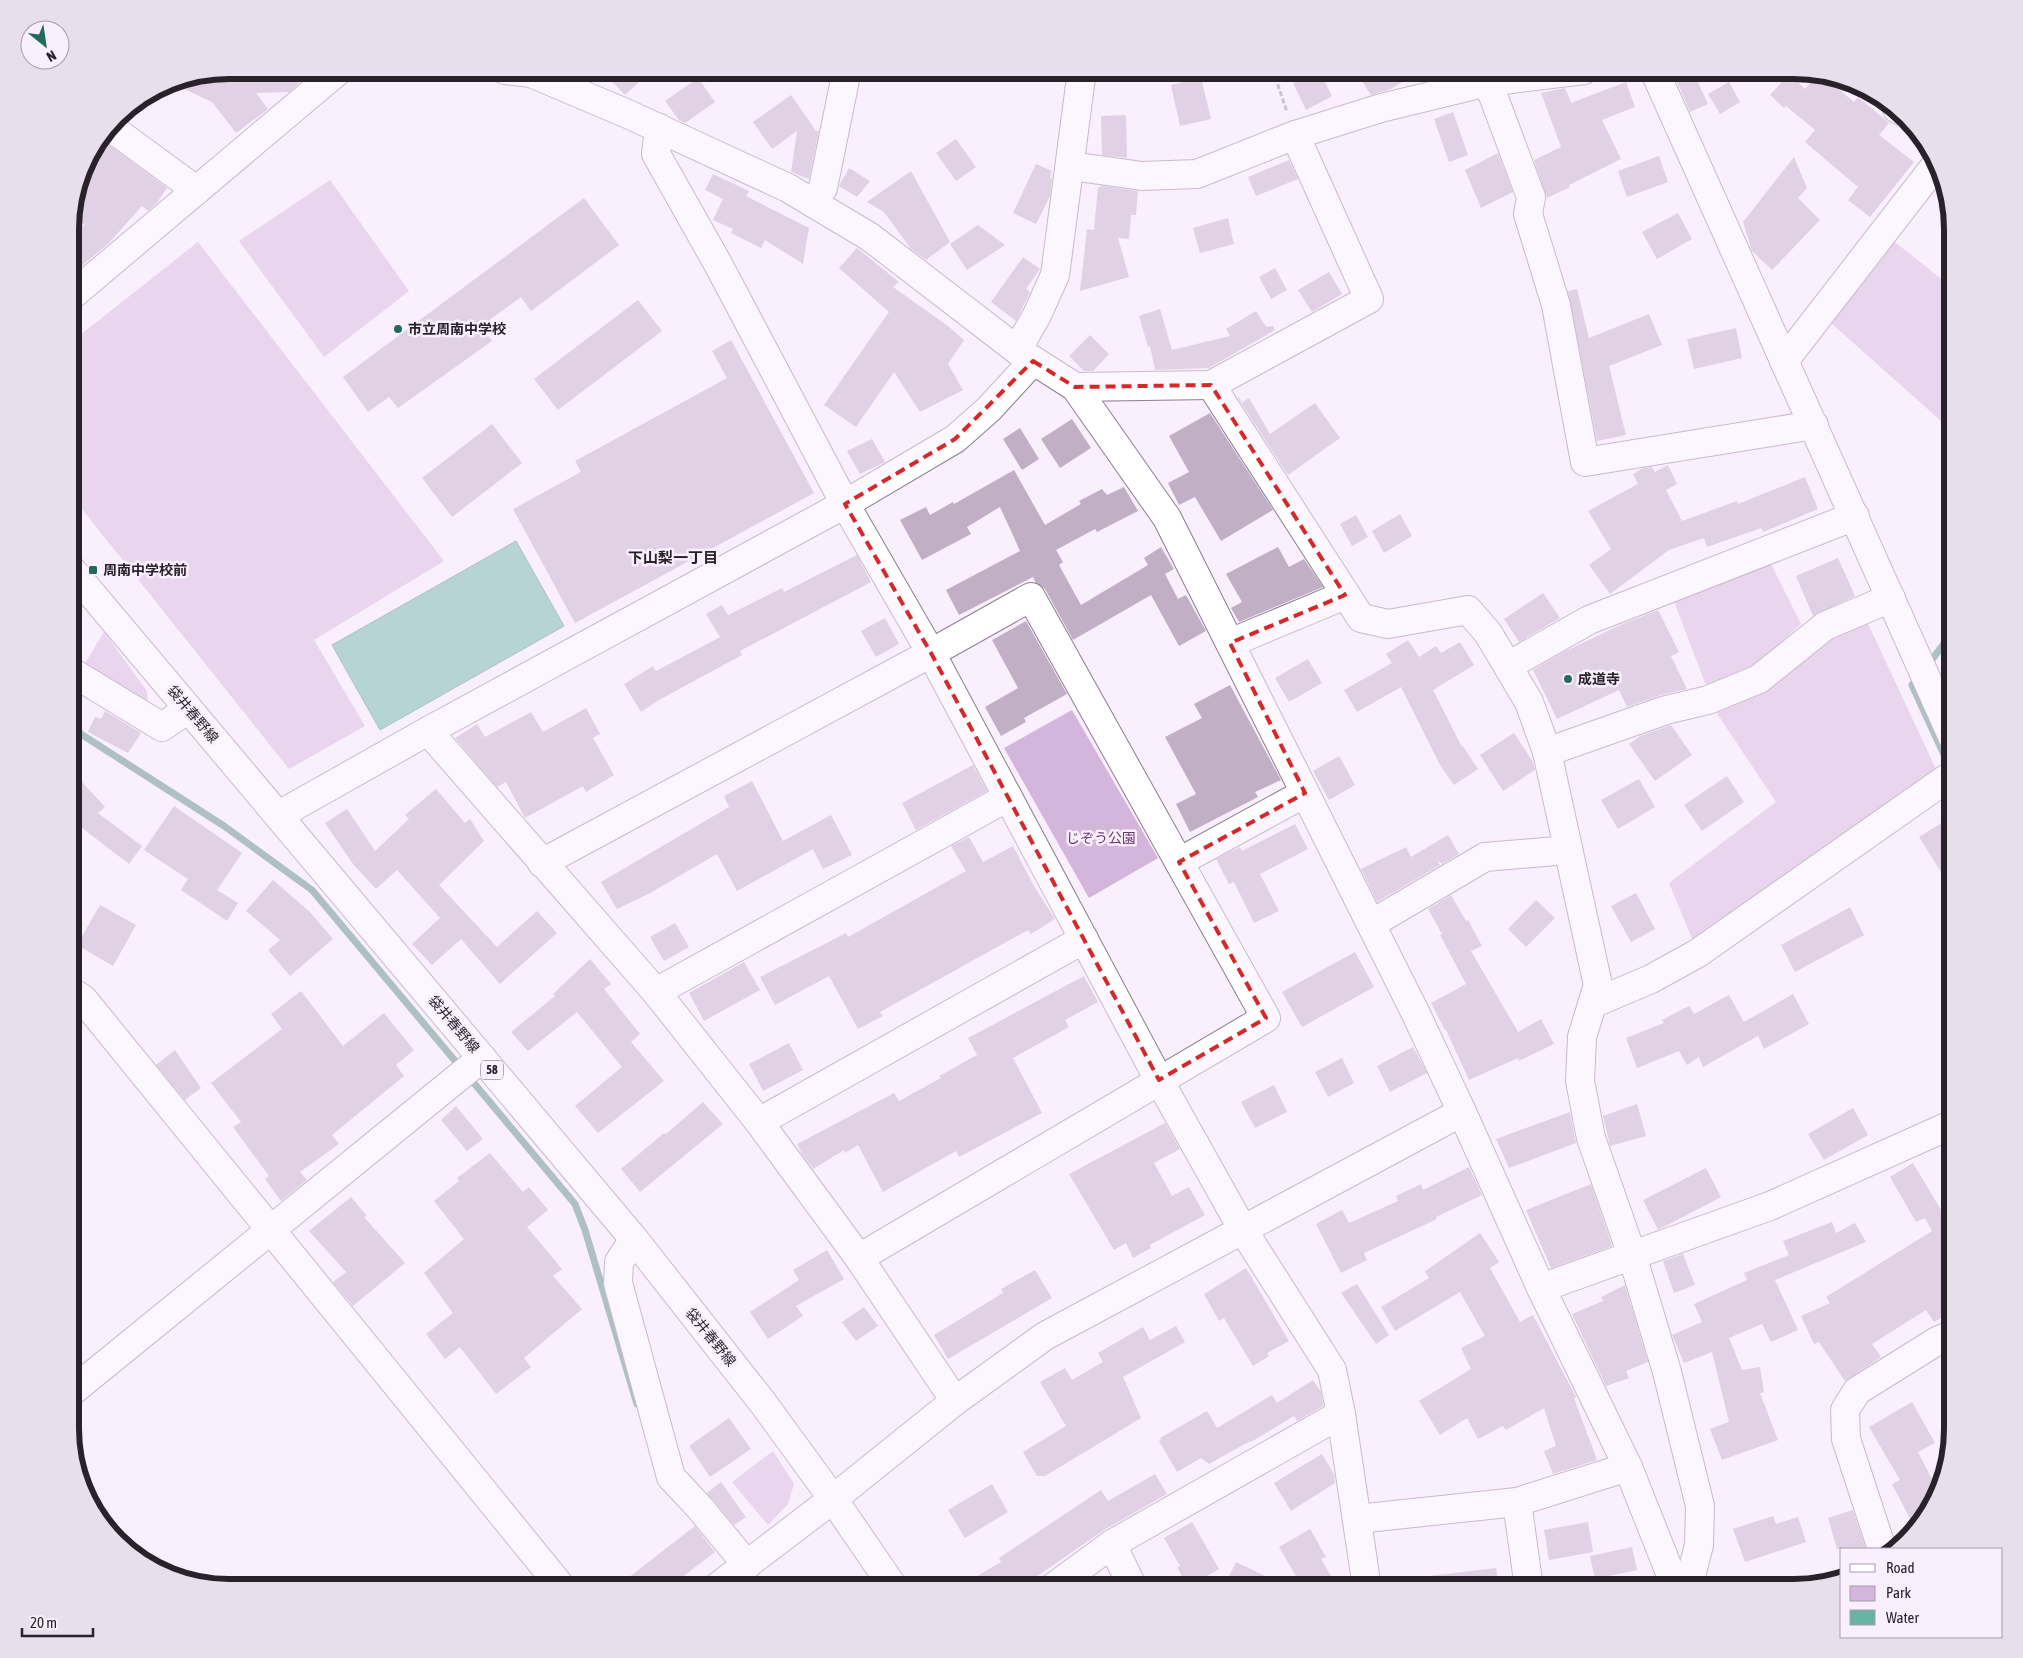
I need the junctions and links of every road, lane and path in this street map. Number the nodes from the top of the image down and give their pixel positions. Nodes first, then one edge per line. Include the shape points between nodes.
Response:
1 (328, 79) edge
2 (541, 79) edge
3 (845, 79) edge
4 (1081, 79) edge
5 (1276, 79) edge
6 (1512, 79) edge
7 (1658, 79) edge
8 (1488, 82) junction
9 (659, 128) junction
10 (115, 131) edge
11 (1295, 136) junction
12 (1070, 166) junction
13 (1932, 169) edge
14 (196, 190) junction
15 (813, 203) junction
16 (79, 289) edge
17 (1025, 356) junction
18 (1784, 361) junction
19 (1211, 386) junction
20 (1075, 387) junction
21 (1814, 425) junction
22 (845, 504) junction
23 (1855, 516) junction
24 (79, 579) edge
25 (1345, 595) junction
26 (1891, 598) junction
27 (1230, 643) junction
28 (931, 653) junction
29 (1508, 666) junction
30 (79, 676) edge
31 (188, 709) junction
32 (1944, 718) edge
33 (428, 731) junction
34 (1547, 752) junction
35 (1944, 780) edge
36 (1305, 793) junction
37 (1008, 797) junction
38 (279, 815) junction
39 (1568, 850) junction
40 (1179, 862) junction
41 (542, 863) junction
42 (1371, 924) junction
43 (1084, 940) junction
44 (656, 992) junction
45 (79, 997) edge
46 (1592, 1004) junction
47 (482, 1058) junction
48 (1159, 1080) junction
49 (1462, 1112) junction
50 (759, 1122) junction
51 (1944, 1128) edge
52 (270, 1230) junction
53 (1242, 1230) junction
54 (634, 1239) junction
55 (1632, 1255) junction
56 (859, 1258) junction
57 (1540, 1288) junction
58 (1944, 1338) edge
59 (79, 1386) edge
60 (955, 1401) junction
61 (1341, 1414) junction
62 (1628, 1467) junction
63 (833, 1499) junction
64 (1517, 1502) junction
65 (1358, 1519) junction
66 (1112, 1544) junction
67 (1882, 1548) edge
68 (734, 1574) edge
69 (555, 1579) edge
70 (888, 1579) edge
71 (1064, 1579) edge
72 (1129, 1579) edge
73 (1366, 1579) edge
74 (1528, 1579) edge
75 (1672, 1579) edge
76 (1690, 1579) edge

1 - 14 street
2 - 9 street
3 - 15 street via 822,188
4 - 12 street
5 - 11 path
6 - 8 street
7 - 18 street
8 - 11 street via 1381,108
8 - 21 street via 1531,197 1528,214 1556,305 1585,462
9 - 15 street via 788,188
9 - 22 street via 656,154
10 - 14 street
11 - 12 street via 1197,174 1142,176
11 - 19 street via 1368,299
12 - 17 street via 1055,275 1037,315
13 - 18 street
14 - 16 street
15 - 17 street via 870,237
17 - 20 street
17 - 22 street via 989,409 955,439
18 - 21 street
19 - 20 street
19 - 25 street
20 - 27 street via 1166,518
21 - 23 street
22 - 28 street
22 - 33 street
23 - 26 street
23 - 29 street via 1589,620
24 - 31 street, 袋井春野線 / 58
25 - 27 street
25 - 29 street via 1361,618 1388,624 1468,610 1488,633
26 - 32 street
26 - 34 street via 1825,626 1759,679 1708,700 1666,710
27 - 36 street
28 - 37 street
28 - 40 street via 1031,597
28 - 41 street
29 - 34 street via 1529,702
30 - 31 street via 162,727
31 - 38 street, 袋井春野線 / 58
33 - 38 street
33 - 41 street
34 - 39 street
35 - 46 street via 1698,953 1651,979
36 - 40 street
36 - 42 street
37 - 43 street
37 - 44 street
38 - 47 street, 袋井春野線 / 58
39 - 42 street via 1485,857
39 - 46 street via 1598,985
40 - 48 street via 1266,1018
41 - 44 street
42 - 49 street
43 - 48 street
43 - 50 street
44 - 50 street
45 - 52 street
46 - 55 street via 1582,1037 1580,1081 1591,1138
47 - 52 street
47 - 54 street, 袋井春野線 / 58
48 - 53 street
48 - 56 street
49 - 53 street
49 - 57 street
50 - 56 street
51 - 55 street via 1770,1206
52 - 59 street
52 - 69 street
53 - 60 street via 1045,1336
53 - 61 street via 1332,1370
54 - 63 street, 袋井春野線 / 58 via 763,1403
54 - 68 street via 619,1262 618,1283 671,1477 700,1508
55 - 57 street
55 - 76 street via 1667,1372 1700,1506 1699,1545
56 - 60 street
57 - 62 street
58 - 67 street via 1856,1391 1845,1410 1846,1438
60 - 63 street
61 - 65 street
61 - 66 street
62 - 64 street
62 - 75 street
63 - 68 street
63 - 70 street, 袋井春野線 / 58
64 - 65 street
64 - 74 street
65 - 73 street
66 - 71 street
66 - 72 street

